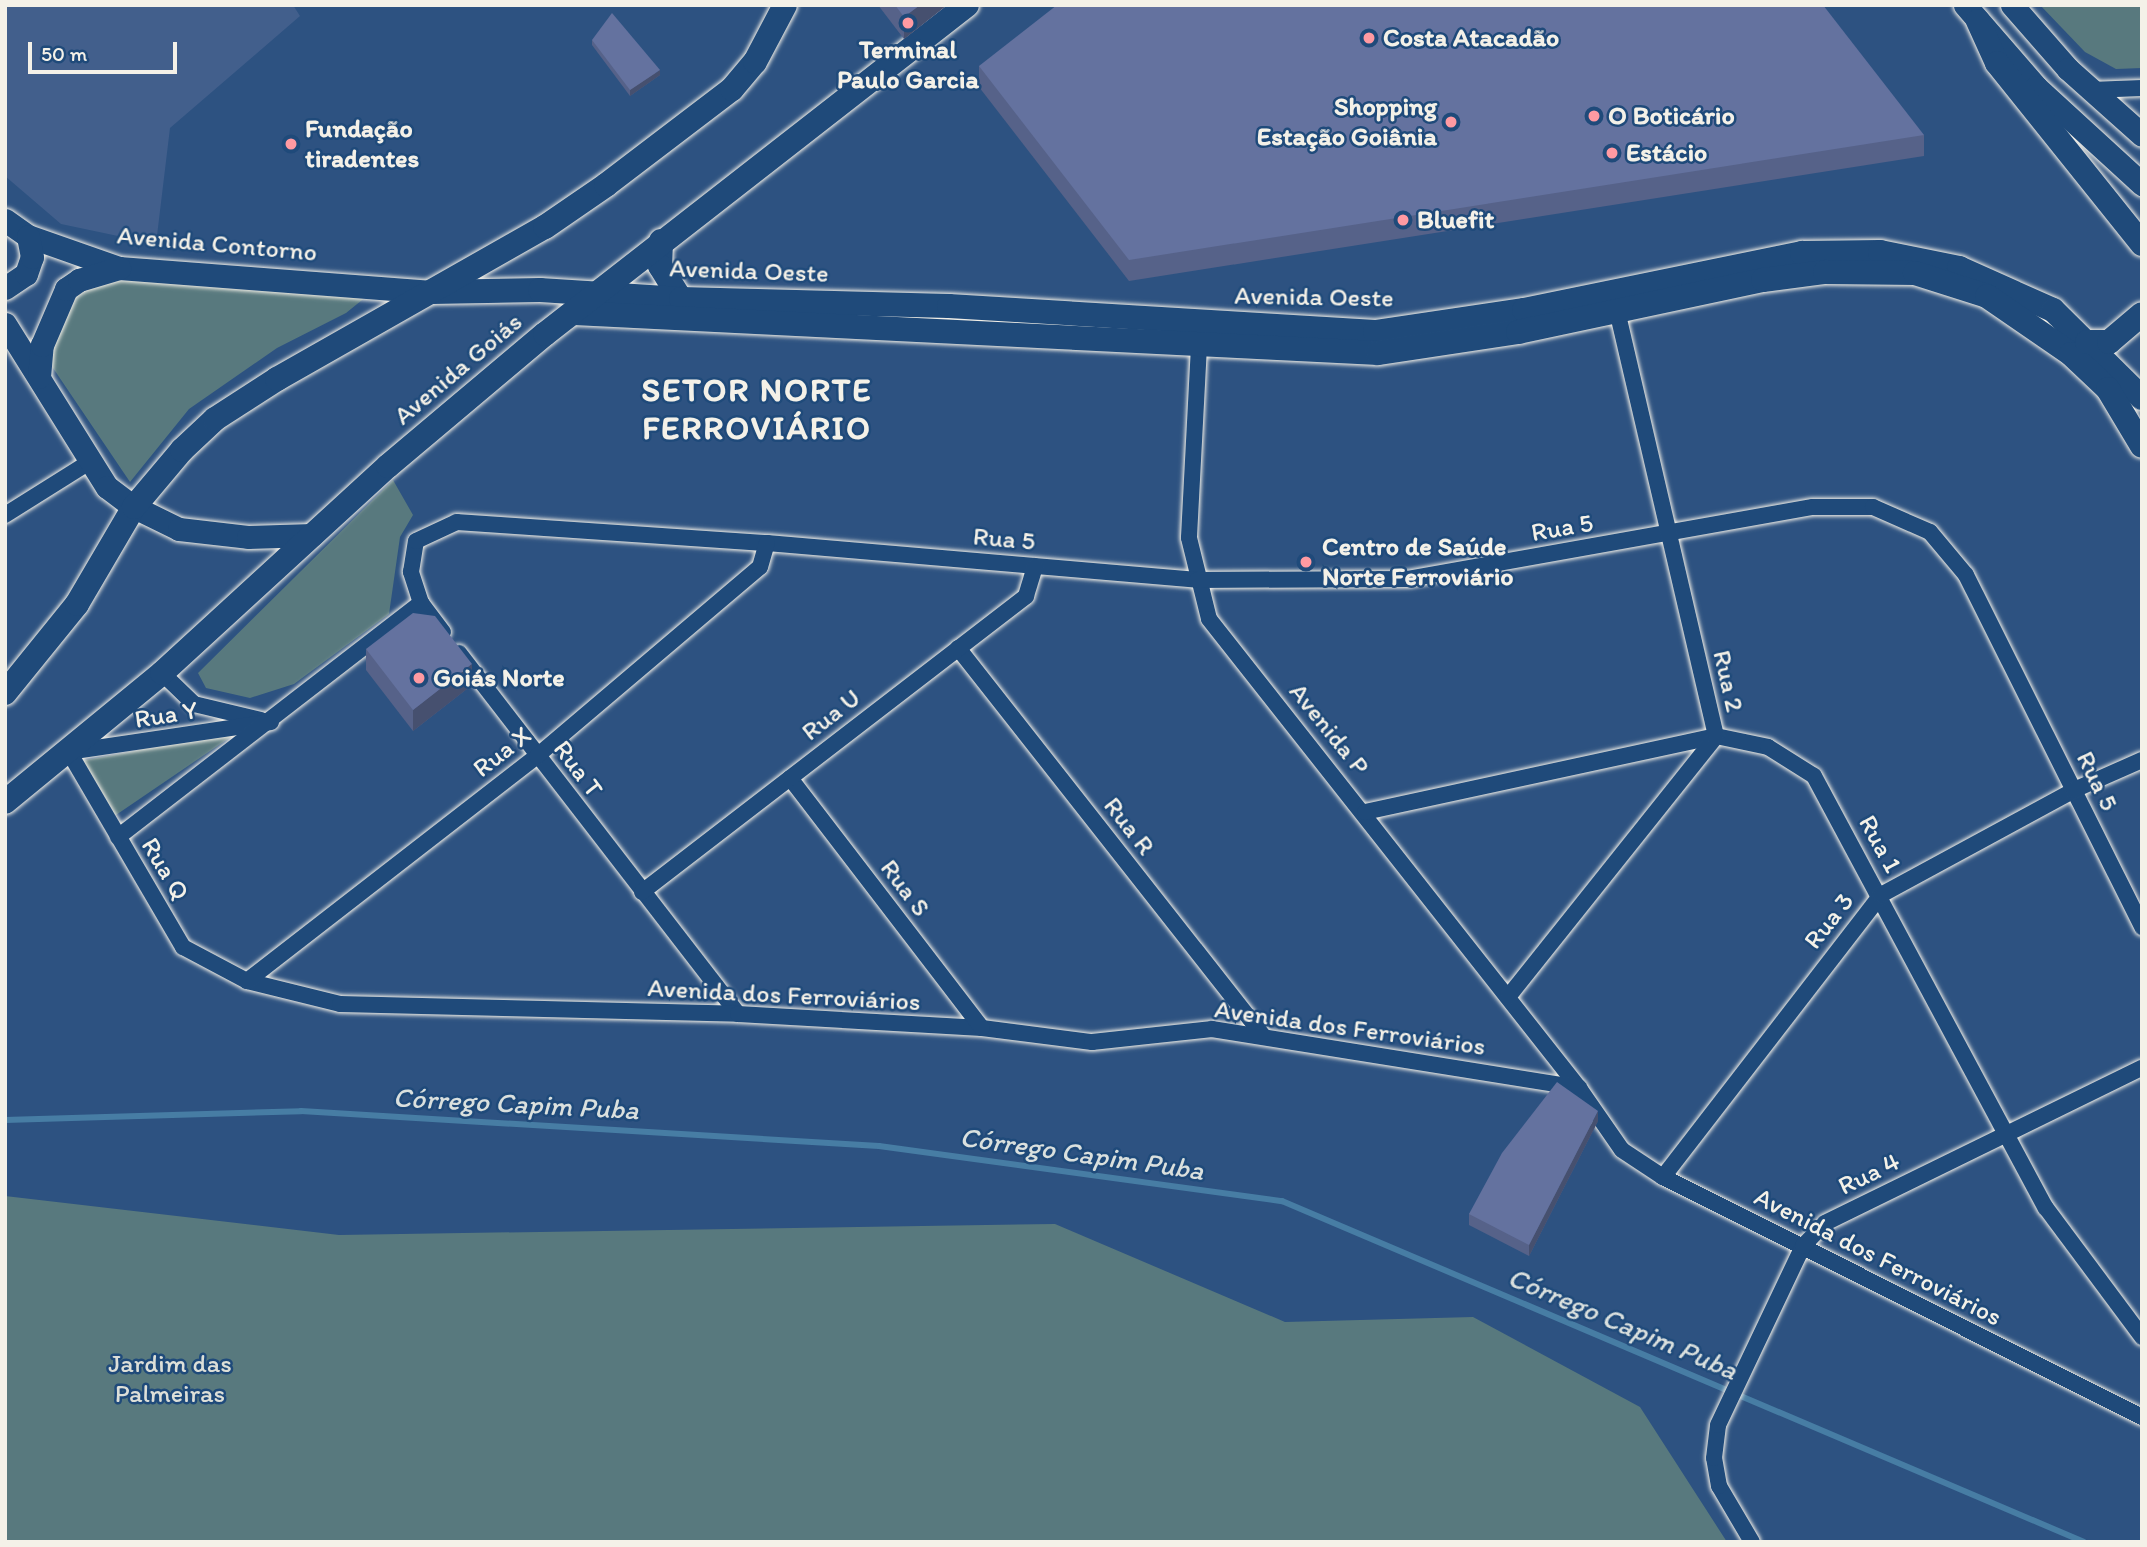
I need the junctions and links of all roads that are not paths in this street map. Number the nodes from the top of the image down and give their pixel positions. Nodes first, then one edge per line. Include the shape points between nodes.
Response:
1 (785, 5) edge
2 (967, 5) edge
3 (2012, 5) edge
4 (1971, 13) edge
5 (2142, 88) edge
6 (2091, 90) junction
7 (2142, 135) edge
8 (2142, 184) edge
9 (5, 220) edge
10 (28, 236) junction
11 (661, 241) junction
12 (2142, 244) edge
13 (118, 268) junction
14 (5, 288) edge
15 (432, 292) junction
16 (602, 294) junction
17 (681, 299) junction
18 (1617, 311) junction
19 (574, 313) junction
20 (2142, 314) edge
21 (5, 324) edge
22 (2087, 342) junction
23 (1199, 346) junction
24 (40, 377) junction
25 (2135, 393) edge
26 (2142, 446) edge
27 (91, 461) junction
28 (134, 507) junction
29 (5, 515) edge
30 (1670, 534) junction
31 (312, 535) junction
32 (416, 541) joint
33 (767, 543) junction
34 (1035, 566) junction
35 (1196, 580) junction
36 (421, 603) junction
37 (958, 649) junction
38 (162, 673) junction
39 (5, 693) edge
40 (271, 722) junction
41 (1716, 736) junction
42 (69, 752) junction
43 (537, 756) junction
44 (2142, 760) edge
45 (790, 778) junction
46 (2074, 790) junction
47 (5, 802) edge
48 (1365, 812) junction
49 (118, 837) junction
50 (642, 892) junction
51 (1881, 895) junction
52 (2142, 927) edge
53 (247, 981) junction
54 (1508, 997) junction
55 (738, 1014) junction
56 (982, 1028) junction
57 (1262, 1035) junction
58 (2142, 1068) edge
59 (1579, 1088) junction
60 (2006, 1135) junction
61 (1663, 1177) junction
62 (1803, 1246) junction
63 (2142, 1337) edge
64 (2140, 1412) edge
65 (1752, 1542) edge

1 - 15 main road via 755,62 732,89 545,227
2 - 11 main road, Avenida Goiás
3 - 6 main road
4 - 8 main road via 2036,87
4 - 12 main road via 1997,63
5 - 6 street
6 - 7 main road
9 - 10 main road, Avenida Contorno
10 - 13 main road, Avenida Contorno
10 - 14 main road via 32,257 26,274
11 - 16 main road, Avenida Goiás
11 - 17 main road via 660,266
13 - 15 main road, Avenida Contorno
13 - 24 main road via 66,289 42,345
15 - 16 main road, Avenida Oeste
15 - 28 main road via 215,419
16 - 17 main road, Avenida Oeste
16 - 19 main road, Avenida Goiás
17 - 22 main road, Avenida Oeste via 949,306 1375,332 1524,310 1758,261 1845,250 1917,258 1993,279 2053,310
18 - 23 main road, Avenida Oeste via 1440,346 1378,353
18 - 25 main road, Avenida Oeste via 1763,280 1825,272 1915,273 1987,296 2033,325 2090,371
18 - 30 street, Rua 2
19 - 23 main road, Avenida Oeste
19 - 31 main road, Avenida Goiás
20 - 22 main road via 2109,342
21 - 24 main road
22 - 25 main road, Avenida Oeste
23 - 35 street, Avenida P via 1189,538
24 - 27 main road
25 - 26 main road, Avenida Oeste
27 - 28 main road via 107,487
27 - 29 street
28 - 31 main road via 179,528 248,537
28 - 39 main road via 77,604
30 - 35 street, Rua 5 via 1408,579
30 - 41 street, Rua 2
30 - 46 street, Rua 5 via 1813,508 1873,507 1930,533 1966,575
31 - 38 main road, Avenida Goiás
32 - 33 street, Rua 5 via 457,522
32 - 36 street, Rua T via 411,572
33 - 34 street, Rua 5
33 - 43 street, Rua X via 760,567
34 - 35 street, Rua 5
34 - 37 street, Rua U via 1026,596
35 - 48 street, Avenida P via 1209,619
36 - 40 street, Rua Y
36 - 43 street, Rua T
37 - 45 street, Rua U
37 - 57 street, Rua R
38 - 40 street, Rua Y via 194,704
38 - 42 main road, Avenida Goiás
40 - 42 street, Rua Y
40 - 49 street, Rua Y
41 - 48 street, Rua 1
41 - 51 street, Rua 1 via 1768,747 1814,776
41 - 54 street, Rua 2
42 - 47 main road, Avenida Goiás
42 - 49 street, Rua Q
43 - 50 street, Rua T
43 - 53 street, Rua X
44 - 46 street, Rua 3
45 - 50 street, Rua U
45 - 56 street, Rua S
46 - 51 street, Rua 3
46 - 52 street, Rua 5
48 - 54 street, Avenida P
49 - 53 street, Rua Q via 183,947
50 - 55 street, Rua T
51 - 60 street, Rua 1
51 - 61 street, Rua 3
53 - 55 street, Avenida dos Ferroviários via 340,1004
54 - 59 street, Avenida P
55 - 56 street, Avenida dos Ferroviários
56 - 57 street, Avenida dos Ferroviários via 1092,1042 1212,1029
57 - 59 street, Avenida dos Ferroviários
58 - 60 street, Rua 4
59 - 61 street, Avenida dos Ferroviários via 1622,1150
60 - 62 street, Rua 4 via 1825,1223
60 - 63 street, Rua 1 via 2053,1219
61 - 62 street, Avenida dos Ferroviários
62 - 64 street, Avenida dos Ferroviários
62 - 65 street, Rua 4 via 1718,1425 1714,1458 1719,1486

